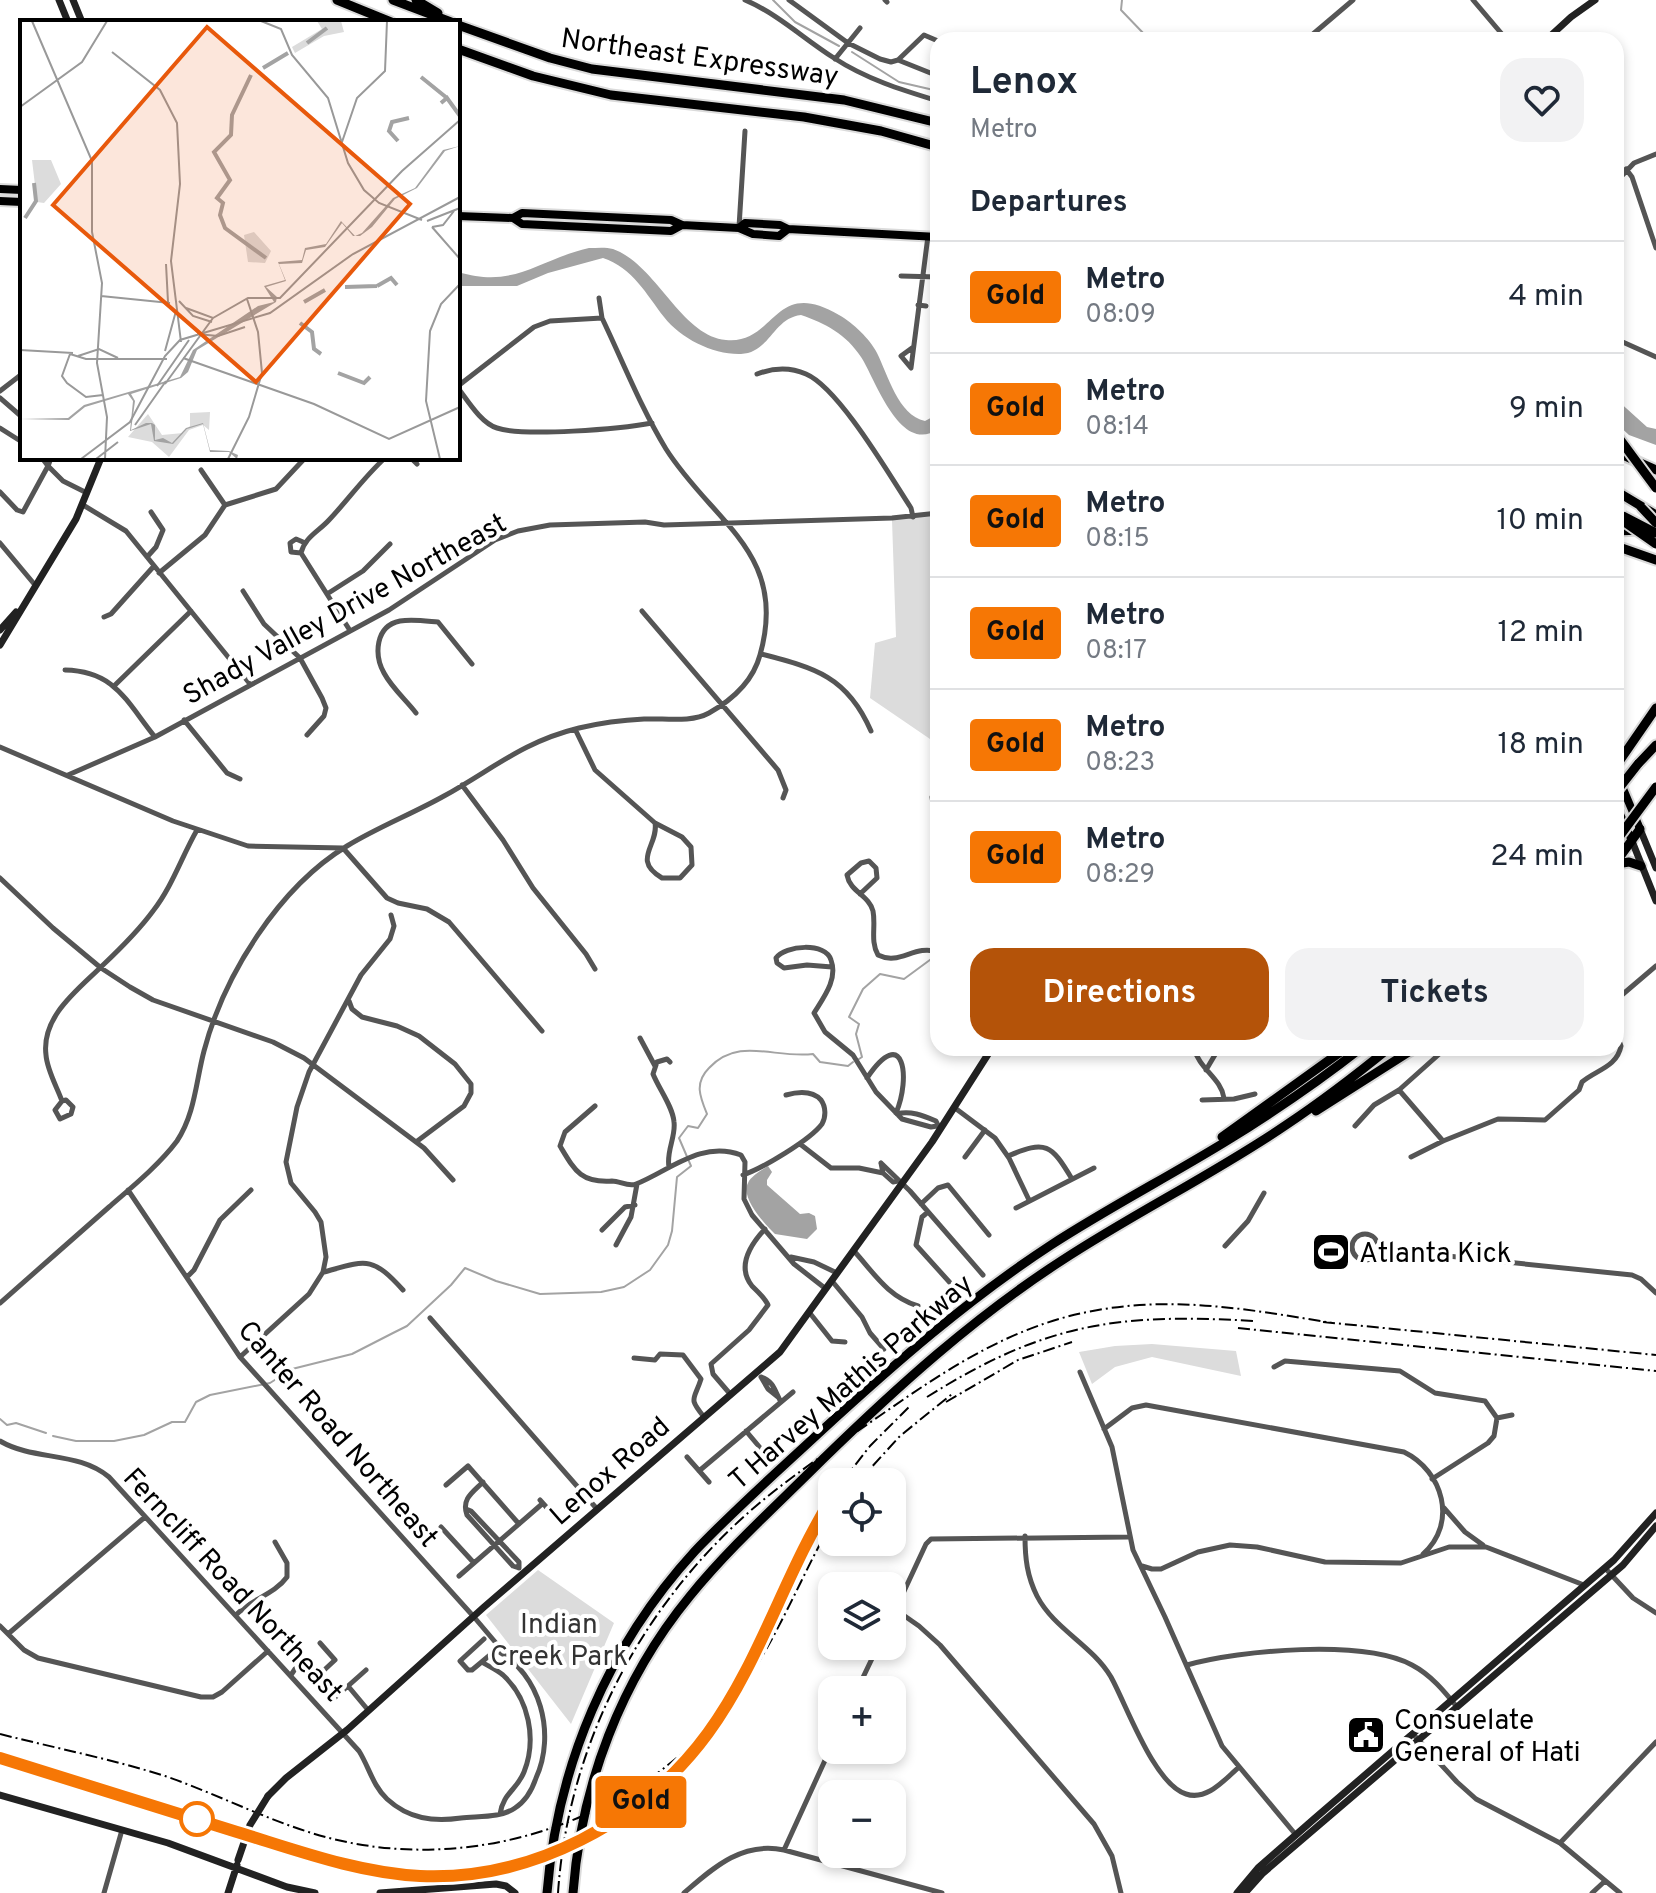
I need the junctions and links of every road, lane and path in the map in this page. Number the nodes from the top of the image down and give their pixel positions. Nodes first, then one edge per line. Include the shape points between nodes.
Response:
1 (59, 0) edge
2 (73, 0) edge
3 (337, 0) edge
4 (393, 0) edge
5 (416, 0) edge
6 (745, 0) edge
7 (789, 0) edge
8 (1353, 0) edge
9 (1473, 0) edge
10 (1595, 0) edge
11 (67, 20) edge
12 (81, 20) edge
13 (386, 20) edge
14 (446, 20) edge
15 (447, 20) edge
16 (460, 26) edge
17 (860, 28) dead end
18 (1315, 32) edge
19 (1500, 32) edge
20 (1555, 32) edge
21 (930, 38) edge
22 (848, 43) junction
23 (460, 50) edge
24 (835, 59) junction
25 (898, 60) junction
26 (930, 73) edge
27 (930, 98) edge
28 (930, 121) edge
29 (745, 131) dead end
30 (930, 145) edge
31 (1656, 154) edge
32 (1626, 169) junction
33 (1624, 172) edge
34 (0, 189) edge
35 (20, 190) edge
36 (0, 201) edge
37 (20, 202) edge
38 (460, 216) edge
39 (739, 228) junction
40 (930, 236) edge
41 (1656, 248) edge
42 (930, 250) edge
43 (901, 276) dead end
44 (924, 277) junction
45 (930, 277) edge
46 (599, 298) dead end
47 (918, 305) junction
48 (926, 306) dead end
49 (602, 318) junction
50 (1624, 343) edge
51 (912, 348) dead end
52 (1656, 357) edge
53 (757, 374) dead end
54 (20, 376) edge
55 (460, 385) edge
56 (460, 390) edge
57 (0, 391) edge
58 (0, 398) edge
59 (20, 415) edge
60 (652, 423) junction
61 (0, 428) edge
62 (20, 441) edge
63 (1624, 445) edge
64 (1624, 456) edge
65 (44, 460) edge
66 (50, 460) edge
67 (100, 460) edge
68 (303, 460) edge
69 (383, 460) edge
70 (413, 460) edge
71 (417, 464) dead end
72 (48, 466) junction
73 (201, 470) dead end
74 (1656, 470) edge
75 (1656, 488) edge
76 (0, 492) edge
77 (88, 493) junction
78 (1624, 496) edge
79 (83, 505) junction
80 (225, 505) junction
81 (151, 512) dead end
82 (930, 514) edge
83 (913, 517) junction
84 (1624, 518) edge
85 (1624, 518) edge
86 (727, 522) junction
87 (1624, 522) edge
88 (1656, 524) edge
89 (1624, 530) edge
90 (0, 543) edge
91 (303, 543) junction
92 (390, 544) dead end
93 (1656, 544) edge
94 (1624, 549) edge
95 (301, 553) junction
96 (147, 557) junction
97 (1656, 560) edge
98 (154, 566) junction
99 (159, 573) junction
100 (35, 585) junction
101 (243, 591) dead end
102 (327, 594) junction
103 (25, 601) junction
104 (389, 610) junction
105 (191, 611) junction
106 (642, 611) dead end
107 (104, 617) dead end
108 (397, 621) junction
109 (349, 629) junction
110 (0, 630) edge
111 (1, 643) edge
112 (761, 654) junction
113 (300, 658) junction
114 (472, 664) dead end
115 (65, 670) dead end
116 (250, 684) junction
117 (114, 686) junction
118 (722, 704) junction
119 (1656, 708) edge
120 (416, 713) dead end
121 (184, 720) junction
122 (575, 729) junction
123 (871, 731) dead end
124 (307, 735) dead end
125 (155, 737) junction
126 (1656, 745) edge
127 (0, 747) edge
128 (1624, 755) edge
129 (68, 775) junction
130 (240, 779) dead end
131 (1624, 782) edge
132 (462, 785) junction
133 (1656, 787) edge
134 (1624, 791) edge
135 (783, 798) dead end
136 (655, 823) junction
137 (1624, 823) edge
138 (1640, 829) junction
139 (197, 830) junction
140 (1624, 830) edge
141 (1632, 841) junction
142 (343, 848) junction
143 (1624, 852) edge
144 (1624, 862) edge
145 (1641, 866) junction
146 (1656, 868) edge
147 (0, 878) edge
148 (860, 894) junction
149 (1656, 901) edge
150 (391, 915) dead end
151 (930, 951) edge
152 (1656, 966) edge
153 (832, 967) junction
154 (101, 968) junction
155 (595, 969) dead end
156 (1624, 993) edge
157 (349, 1001) junction
158 (215, 1021) junction
159 (542, 1031) dead end
160 (640, 1038) dead end
161 (987, 1056) edge
162 (1198, 1056) edge
163 (1214, 1056) edge
164 (1335, 1056) edge
165 (1350, 1056) edge
166 (1378, 1056) edge
167 (1402, 1056) edge
168 (1437, 1056) edge
169 (1618, 1056) edge
170 (670, 1062) dead end
171 (313, 1064) junction
172 (655, 1066) junction
173 (1206, 1070) junction
174 (867, 1078) junction
175 (1399, 1090) junction
176 (1255, 1094) dead end
177 (786, 1095) dead end
178 (1224, 1098) junction
179 (1202, 1100) dead end
180 (62, 1101) dead end
181 (595, 1106) dead end
182 (955, 1108) junction
183 (896, 1113) junction
184 (1284, 1126) junction
185 (1355, 1126) dead end
186 (939, 1127) junction
187 (985, 1130) junction
188 (1443, 1141) junction
189 (416, 1142) junction
190 (800, 1144) junction
191 (1008, 1156) junction
192 (965, 1157) dead end
193 (1411, 1157) dead end
194 (669, 1167) junction
195 (1094, 1168) dead end
196 (743, 1175) junction
197 (1072, 1179) junction
198 (453, 1180) dead end
199 (1157, 1181) junction
200 (899, 1182) junction
201 (637, 1184) junction
202 (128, 1190) junction
203 (251, 1190) dead end
204 (1264, 1193) dead end
205 (1029, 1200) junction
206 (921, 1204) junction
207 (635, 1205) junction
208 (1016, 1208) dead end
209 (928, 1212) junction
210 (765, 1229) junction
211 (602, 1230) dead end
212 (989, 1235) dead end
213 (616, 1245) dead end
214 (1225, 1246) dead end
215 (1379, 1249) junction
216 (853, 1250) junction
217 (790, 1257) junction
218 (804, 1260) junction
219 (799, 1268) junction
220 (323, 1272) junction
221 (837, 1273) junction
222 (983, 1275) dead end
223 (187, 1277) junction
224 (832, 1281) junction
225 (953, 1286) dead end
226 (826, 1289) junction
227 (403, 1290) dead end
228 (1656, 1293) edge
229 (0, 1303) edge
230 (918, 1306) dead end
231 (809, 1312) junction
232 (430, 1318) dead end
233 (845, 1342) dead end
234 (884, 1349) dead end
235 (240, 1357) junction
236 (634, 1358) dead end
237 (1274, 1367) dead end
238 (1080, 1372) dead end
239 (759, 1375) junction
240 (793, 1392) dead end
241 (731, 1395) junction
242 (779, 1400) junction
243 (1512, 1415) dead end
244 (705, 1418) junction
245 (1497, 1418) junction
246 (1104, 1429) junction
247 (746, 1431) junction
248 (0, 1441) edge
249 (762, 1450) dead end
250 (687, 1457) dead end
251 (699, 1471) junction
252 (1432, 1479) junction
253 (483, 1482) junction
254 (709, 1482) dead end
255 (446, 1485) dead end
256 (1444, 1507) junction
257 (597, 1509) junction
258 (1656, 1513) edge
259 (145, 1517) junction
260 (557, 1519) dead end
261 (519, 1524) junction
262 (1656, 1526) edge
263 (441, 1527) dead end
264 (1025, 1536) junction
265 (1128, 1537) junction
266 (275, 1542) dead end
267 (497, 1543) junction
268 (1486, 1547) junction
269 (1420, 1557) junction
270 (474, 1563) junction
271 (1140, 1565) junction
272 (1605, 1568) junction
273 (521, 1571) junction
274 (459, 1576) dead end
275 (1611, 1576) junction
276 (1156, 1577) junction
277 (1584, 1585) junction
278 (906, 1588) edge
279 (1656, 1613) edge
280 (236, 1615) junction
281 (474, 1617) junction
282 (906, 1617) edge
283 (0, 1626) edge
284 (8, 1634) junction
285 (484, 1639) dead end
286 (320, 1643) dead end
287 (496, 1650) junction
288 (268, 1651) junction
289 (482, 1662) junction
290 (1187, 1665) junction
291 (366, 1670) dead end
292 (321, 1673) junction
293 (292, 1677) junction
294 (348, 1686) junction
295 (340, 1693) junction
296 (1451, 1699) junction
297 (331, 1701) dead end
298 (1457, 1707) junction
299 (369, 1711) junction
300 (544, 1719) junction
301 (530, 1721) junction
302 (343, 1733) junction
303 (1415, 1736) junction
304 (1656, 1742) edge
305 (823, 1764) edge
306 (1238, 1768) junction
307 (0, 1795) edge
308 (500, 1814) junction
309 (122, 1830) junction
310 (1296, 1835) junction
311 (1560, 1843) junction
312 (784, 1850) junction
313 (237, 1864) junction
314 (1605, 1881) junction
315 (104, 1893) edge
316 (228, 1893) edge
317 (315, 1893) edge
318 (380, 1893) edge
319 (515, 1893) edge
320 (547, 1893) edge
321 (573, 1893) edge
322 (684, 1893) edge
323 (942, 1893) edge
324 (1121, 1893) edge
325 (1237, 1893) edge
326 (1245, 1893) edge
327 (1592, 1893) edge
328 (1620, 1893) edge

1 - 11 street
2 - 12 street
3 - 13 highway
4 - 14 highway
5 - 15 highway
6 - 24 street
7 - 22 street
8 - 18 street
9 - 19 street
10 - 20 street
16 - 28 highway, Northeast Expressway via 592,69 844,100
17 - 22 street
21 - 25 street via 924,35
22 - 24 street
22 - 25 street via 880,59
23 - 30 highway, Northeast Expressway via 533,76 611,95 817,119
24 - 27 street
25 - 26 street
29 - 39 street
31 - 32 street
32 - 33 street
32 - 41 street
34 - 35 main road
36 - 37 main road
38 - 39 main road via 671,231 682,225
39 - 40 main road via 779,236 788,229
42 - 44 street
43 - 44 street
44 - 45 street
44 - 47 street
46 - 49 street
47 - 48 street
47 - 51 street
49 - 55 street via 534,327
49 - 60 street
50 - 52 street
53 - 83 street via 795,370 820,383 874,451
54 - 57 street
56 - 60 street via 494,428 574,430
58 - 59 street
60 - 86 street via 680,468
61 - 62 street
63 - 75 highway, bridge
64 - 74 highway
65 - 72 street
66 - 72 street
67 - 77 street
68 - 80 street via 276,489
69 - 91 street
70 - 71 street
72 - 76 street via 23,512
72 - 77 street via 63,481
73 - 80 street
77 - 79 street
78 - 88 highway, bridge
79 - 96 street via 126,531
79 - 100 street
80 - 99 street via 205,535
81 - 96 street via 163,530
82 - 83 street, Shady Valley Drive Northeast
83 - 86 street, Shady Valley Drive Northeast
84 - 88 highway, bridge
85 - 88 highway
86 - 104 street, Shady Valley Drive Northeast via 550,525 518,531 495,540
86 - 112 street via 752,555 767,596
87 - 93 highway, bridge
88 - 89 highway
90 - 100 street
91 - 95 street
91 - 95 street via 290,543 291,552
92 - 102 street via 363,571
94 - 97 highway
95 - 102 street
96 - 98 street
98 - 99 street
98 - 107 street
99 - 105 street
100 - 103 street
101 - 113 street via 264,624
102 - 109 street
103 - 110 street
103 - 111 street
104 - 108 street
104 - 109 street, Shady Valley Drive Northeast
105 - 116 street
105 - 117 street
106 - 118 street
108 - 114 street via 438,622
108 - 120 street via 380,638 378,658
109 - 113 street, Shady Valley Drive Northeast
112 - 118 street via 750,679
112 - 123 street via 827,675 854,699
113 - 116 street, Shady Valley Drive Northeast
113 - 124 street via 326,708
115 - 117 street via 91,672
116 - 121 street, Shady Valley Drive Northeast
117 - 125 street
118 - 122 street via 696,717
118 - 135 street via 778,770 786,790
119 - 128 highway
121 - 125 street, Shady Valley Drive Northeast
121 - 130 street via 227,773
122 - 132 street via 520,749
122 - 136 street via 595,770
125 - 129 street, Shady Valley Drive Northeast
126 - 131 highway, bridge
127 - 129 street
129 - 139 street
132 - 142 street
132 - 155 street
133 - 140 highway, bridge
134 - 138 main road
136 - 136 street via 691,847 692,865 680,878 662,878 649,866
137 - 141 main road
138 - 141 highway
138 - 146 street
139 - 142 street via 248,846
139 - 154 street via 163,898
141 - 143 highway
141 - 145 street
142 - 158 street via 305,878 266,923
142 - 159 street via 392,901 427,909 449,922
144 - 145 highway
145 - 149 street
147 - 154 street
148 - 148 street via 847,875 869,861 877,878
148 - 151 street via 873,911 878,955 895,959 916,950
150 - 157 street via 390,939 361,975
152 - 156 street
153 - 153 street via 824,950 786,949 776,958 784,968
153 - 174 street via 828,992 814,1013
154 - 158 street via 153,1000
154 - 180 street via 67,999 46,1040 46,1057
157 - 171 street
157 - 189 street via 362,1017 419,1036 471,1084 464,1106
158 - 171 street via 273,1042
158 - 202 street via 181,1133
160 - 172 street
161 - 182 street, Lenox Road
162 - 173 street
163 - 173 street
164 - 199 highway
165 - 199 highway, T Harvey Mathis Parkway via 1271,1113
166 - 184 highway, T Harvey Mathis Parkway
167 - 184 highway
168 - 175 street
169 - 188 street via 1587,1077 1545,1120 1498,1119
170 - 172 street via 665,1059
171 - 189 street
171 - 220 street via 297,1107 286,1169 321,1222
172 - 194 street via 653,1074 675,1118
173 - 178 street
174 - 183 street
174 - 183 street via 887,1055 896,1054 903,1061 905,1084
175 - 185 street via 1374,1105
175 - 188 street
176 - 178 street
177 - 190 street via 808,1093 825,1108 822,1123
178 - 179 street
181 - 201 street via 565,1132 560,1146 572,1167 590,1181
182 - 186 street, Lenox Road
182 - 187 street
183 - 186 street
184 - 321 highway, T Harvey Mathis Parkway via 1062,1261 970,1326 886,1398 712,1570 657,1642 614,1722 586,1808
186 - 200 street, Lenox Road
187 - 191 street
187 - 192 street
188 - 193 street
189 - 198 street
190 - 196 street
190 - 200 street via 831,1168 859,1168
191 - 197 street via 1043,1146
191 - 205 street
194 - 196 street via 698,1154 720,1152 741,1155
194 - 201 street
195 - 197 street
196 - 210 street via 744,1199
197 - 205 street
199 - 320 highway, T Harvey Mathis Parkway via 1040,1253 936,1329 735,1511 681,1567 625,1644 591,1712 561,1802
200 - 206 street
200 - 216 street, Lenox Road
201 - 207 street
202 - 223 street, Canter Road Northeast
202 - 229 street
203 - 223 street via 220,1220
204 - 214 street
205 - 208 street
206 - 209 street
206 - 212 street via 948,1185
207 - 211 street via 625,1207
207 - 213 street
209 - 222 street
209 - 225 street via 916,1245
210 - 217 street
210 - 241 street via 746,1258 747,1279 768,1305 711,1364
215 - 215 street via 1376,1238 1366,1233 1352,1246 1363,1260
215 - 228 street via 1632,1275
216 - 221 street, Lenox Road
216 - 230 street via 892,1294
217 - 218 street
217 - 219 street
218 - 219 street
218 - 221 street
219 - 226 street
220 - 227 street via 370,1263
220 - 235 street via 309,1294
221 - 224 street, Lenox Road
223 - 235 street, Canter Road Northeast
224 - 226 street, Lenox Road
224 - 234 street
226 - 231 street, Lenox Road
231 - 233 street via 832,1341
231 - 239 street, Lenox Road
232 - 257 street
235 - 281 street, Canter Road Northeast
236 - 244 street via 683,1355 700,1375 693,1403
237 - 245 street via 1285,1361 1400,1371 1435,1393 1485,1401
238 - 246 street
239 - 241 street, Lenox Road
239 - 242 street
240 - 242 street
241 - 244 street, Lenox Road
242 - 247 street
243 - 245 street
244 - 257 street, Lenox Road
245 - 252 street via 1488,1443
246 - 252 street via 1132,1408 1146,1405 1396,1449 1419,1461
246 - 265 street via 1118,1472
247 - 249 street
247 - 251 street
248 - 259 street, Ferncliff Road Northeast via 21,1451 96,1467
250 - 251 street
251 - 254 street
252 - 256 street
253 - 255 street via 468,1466
253 - 261 street
253 - 267 street via 467,1498 465,1508
256 - 268 street
256 - 269 street via 1439,1535
257 - 273 street, Lenox Road
258 - 272 street
259 - 280 street, Ferncliff Road Northeast
259 - 284 street
260 - 261 street via 541,1502
261 - 267 street
262 - 275 street
263 - 270 street
264 - 265 street
264 - 278 street via 931,1539
264 - 306 street via 1027,1570 1038,1599 1105,1667 1146,1748 1171,1784 1185,1794 1202,1795
265 - 271 street
266 - 280 street via 287,1563 287,1577
267 - 270 street
267 - 273 street via 519,1562
268 - 269 street via 1449,1547
268 - 277 street
269 - 276 street via 1401,1563 1325,1562 1230,1545 1198,1552
270 - 274 street
271 - 276 street
271 - 276 street
272 - 275 street
272 - 277 street
273 - 281 street, Lenox Road
275 - 279 street
275 - 298 street
276 - 290 street
277 - 296 street
280 - 288 street, Ferncliff Road Northeast
281 - 287 street, Canter Road Northeast
281 - 299 street, Lenox Road
282 - 324 street via 940,1645 1094,1824 1112,1856
283 - 284 street
284 - 288 street via 38,1658 201,1697 222,1692
285 - 289 street via 460,1661 470,1671
286 - 292 street via 335,1660
287 - 289 street
287 - 300 street, Canter Road Northeast via 508,1656 536,1692
288 - 293 street, Ferncliff Road Northeast
289 - 301 street via 502,1674
290 - 296 street via 1299,1649 1370,1653 1413,1665
290 - 306 street via 1222,1746
291 - 294 street
292 - 293 street via 309,1660
292 - 295 street
293 - 302 street, Ferncliff Road Northeast
294 - 295 street
294 - 299 street
295 - 297 street
296 - 298 street
296 - 303 street
298 - 303 street
299 - 302 street, Lenox Road
300 - 301 street
300 - 308 street via 542,1765 531,1792 514,1809
301 - 308 street via 524,1775 506,1795
302 - 308 street, Ferncliff Road Northeast via 359,1751 375,1785 411,1814 433,1822
302 - 313 street, Lenox Road, bridge via 268,1796 250,1825
303 - 310 street
303 - 311 street via 1476,1799
303 - 326 street
304 - 311 street
305 - 312 street
306 - 310 street
307 - 309 street
309 - 313 street
309 - 315 street
310 - 325 street
311 - 314 street
312 - 322 street via 744,1850
312 - 323 street
313 - 316 street, Lenox Road
313 - 317 street via 287,1887
314 - 327 street
314 - 328 street
318 - 319 street via 496,1884

